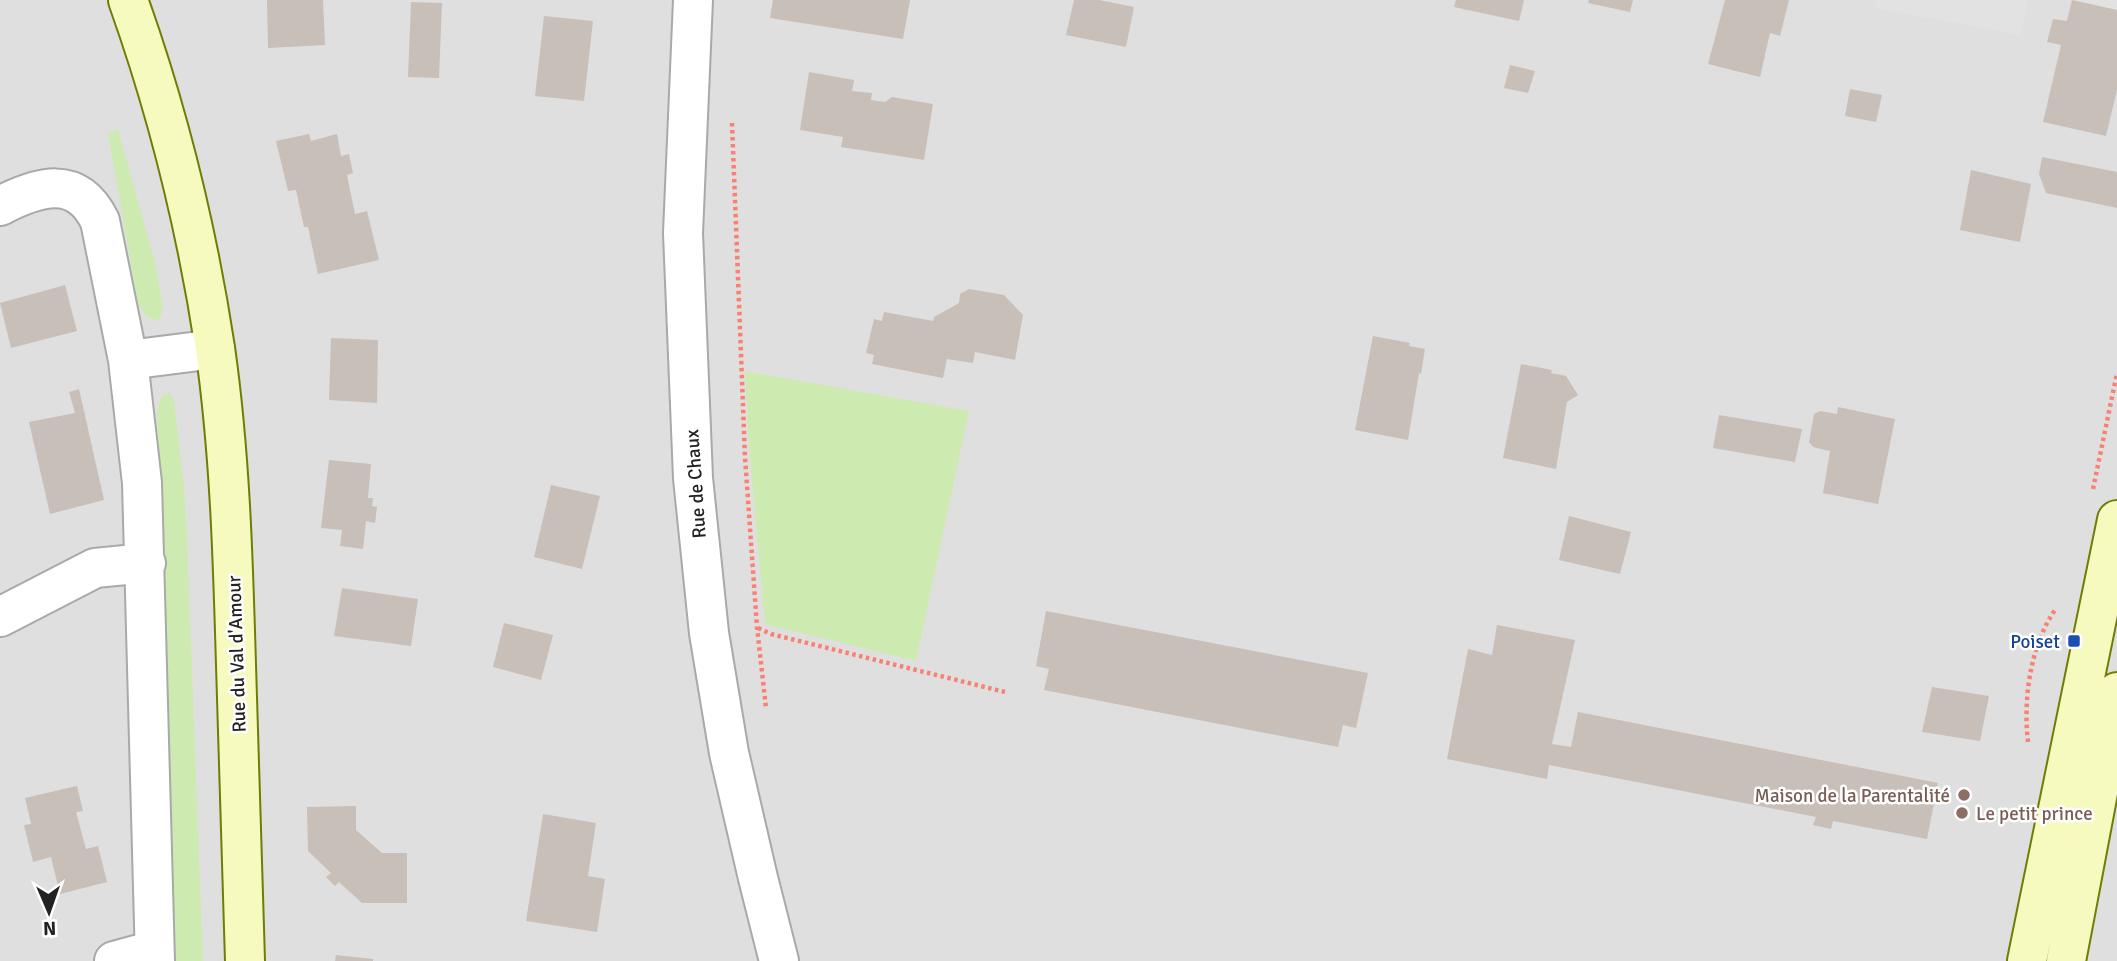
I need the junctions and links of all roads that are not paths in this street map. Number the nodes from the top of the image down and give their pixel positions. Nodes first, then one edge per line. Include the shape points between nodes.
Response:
1 (128, 0) edge
2 (693, 0) edge
3 (0, 206) edge
4 (215, 349) junction
5 (128, 360) junction
6 (2117, 520) edge
7 (146, 564) junction
8 (0, 617) edge
9 (2117, 692) edge
10 (154, 956) edge
11 (114, 961) edge
12 (245, 961) edge
13 (779, 961) edge
14 (2027, 961) edge
15 (2066, 961) edge

1 - 4 street, Rue du Val d'Amour via 169,130
2 - 13 street, Rue de Chaux via 683,233 693,478 709,633 729,753
3 - 5 street via 47,188 79,193 92,205 100,221
4 - 5 street
4 - 12 street, Rue du Val d'Amour via 232,536
5 - 7 street
6 - 14 street
7 - 8 street via 95,568
7 - 10 street
9 - 15 street
10 - 11 street

